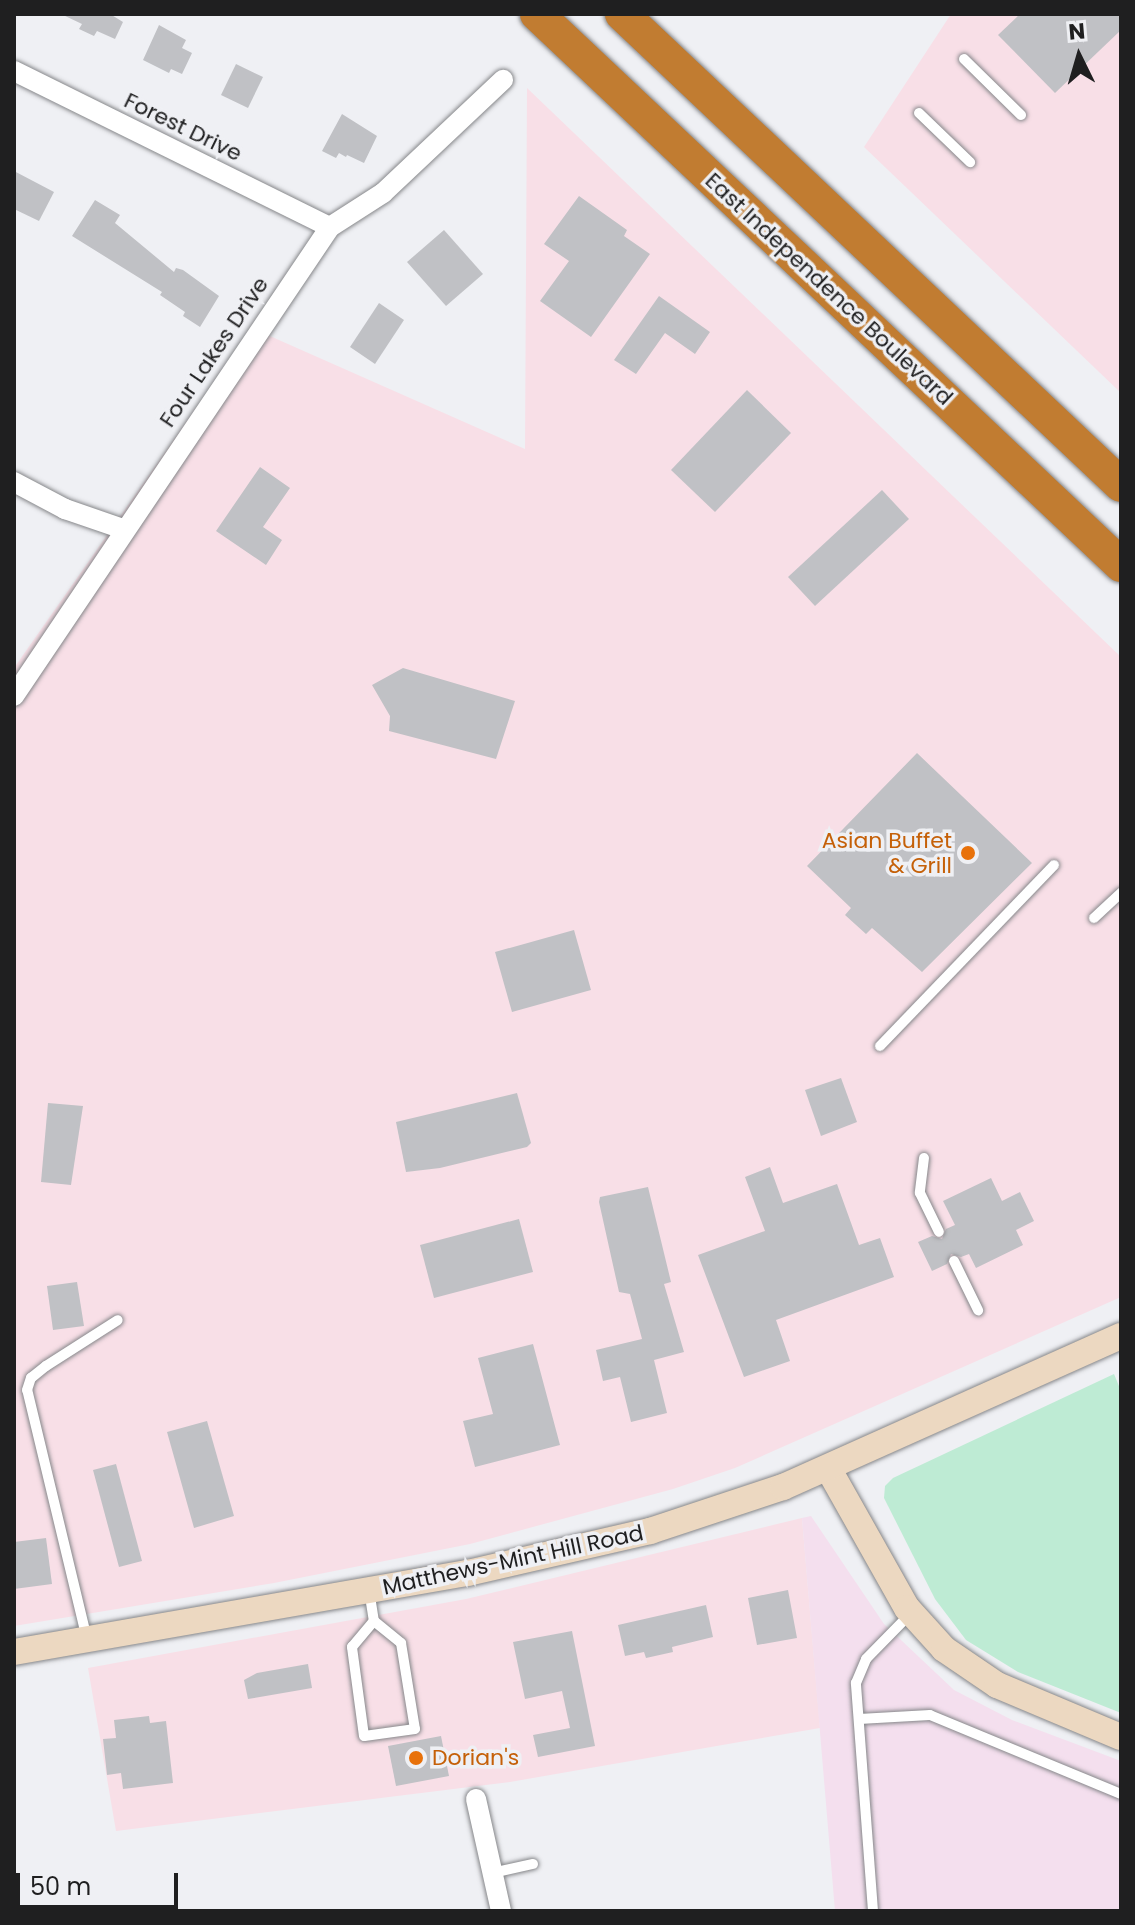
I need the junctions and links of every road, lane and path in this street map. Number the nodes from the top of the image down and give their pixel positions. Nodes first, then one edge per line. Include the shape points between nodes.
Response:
1 (625, 14) edge
2 (541, 20) edge
3 (964, 59) dead end
4 (14, 71) edge
5 (503, 80) dead end
6 (919, 113) dead end
7 (1021, 115) dead end
8 (970, 162) dead end
9 (330, 227) junction
10 (14, 482) edge
11 (1121, 485) edge
12 (123, 529) junction
13 (1121, 565) edge
14 (14, 696) edge
15 (1054, 865) dead end
16 (1121, 893) edge
17 (1094, 918) dead end
18 (880, 1046) dead end
19 (924, 1158) dead end
20 (939, 1232) dead end
21 (954, 1261) dead end
22 (978, 1310) dead end
23 (118, 1320) dead end
24 (1121, 1336) edge
25 (828, 1468) junction
26 (369, 1590) junction
27 (911, 1612) junction
28 (374, 1621) junction
29 (87, 1639) junction
30 (14, 1652) edge
31 (859, 1719) junction
32 (1121, 1737) edge
33 (1121, 1794) edge
34 (476, 1799) dead end
35 (533, 1864) dead end
36 (492, 1873) junction
37 (501, 1911) edge
38 (873, 1911) edge

1 - 11 highway
2 - 13 highway, East Independence Boulevard
3 - 7 lane
4 - 9 street, Forest Drive
5 - 9 street, Four Lakes Drive via 383,193
6 - 8 lane
9 - 12 street, Four Lakes Drive
10 - 12 street via 65,509
12 - 14 street, Four Lakes Drive
15 - 18 lane
16 - 17 lane
19 - 20 lane via 920,1193
21 - 22 lane
23 - 29 lane via 46,1366 31,1378 27,1390
24 - 25 main road, Matthews-Mint Hill Road
25 - 26 main road, Matthews-Mint Hill Road via 650,1531 541,1558
25 - 27 main road
26 - 28 lane
26 - 29 main road, Matthews-Mint Hill Road
27 - 31 lane via 866,1659 856,1683
27 - 32 main road via 944,1649 997,1685
28 - 28 lane via 352,1647 364,1736 415,1729 401,1643
29 - 30 main road, Matthews-Mint Hill Road
31 - 33 lane via 930,1715
31 - 38 lane
34 - 36 street
35 - 36 lane
36 - 37 street

